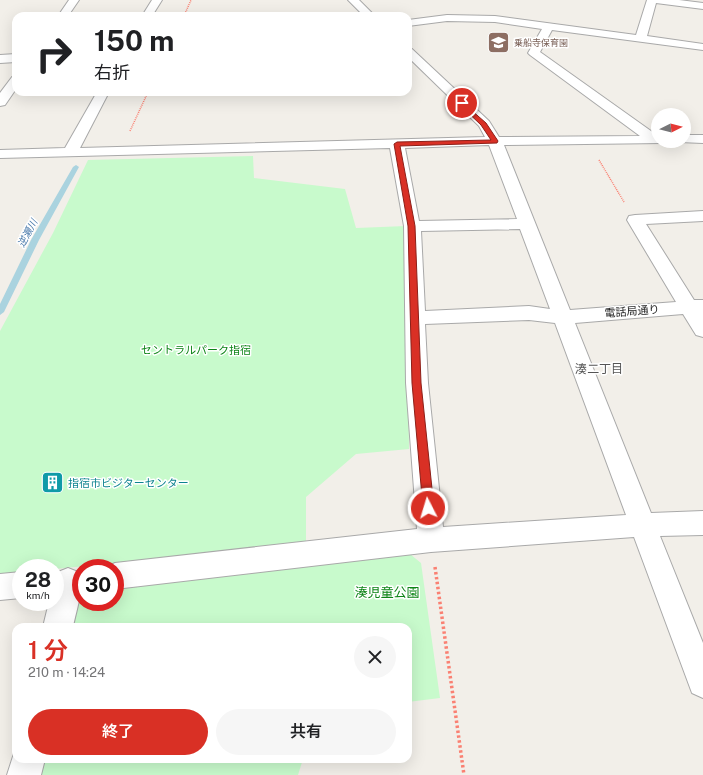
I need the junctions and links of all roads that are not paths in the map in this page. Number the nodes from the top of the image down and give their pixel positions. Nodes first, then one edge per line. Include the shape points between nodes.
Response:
1 (74, 0) edge
2 (157, 0) edge
3 (353, 0) edge
4 (653, 0) edge
5 (703, 6) edge
6 (66, 12) edge
7 (150, 12) edge
8 (366, 12) edge
9 (412, 22) edge
10 (550, 26) junction
11 (641, 38) junction
12 (703, 47) edge
13 (412, 56) edge
14 (12, 58) edge
15 (0, 59) edge
16 (12, 86) edge
17 (101, 96) edge
18 (0, 102) edge
19 (651, 136) edge
20 (691, 139) edge
21 (703, 139) edge
22 (651, 140) edge
23 (495, 141) junction
24 (397, 144) junction
25 (70, 152) junction
26 (0, 154) edge
27 (703, 216) edge
28 (527, 224) junction
29 (412, 226) junction
30 (696, 307) edge
31 (562, 317) junction
32 (416, 318) junction
33 (703, 330) edge
34 (703, 523) edge
35 (643, 525) junction
36 (431, 540) junction
37 (124, 575) edge
38 (68, 581) edge
39 (12, 586) edge
40 (0, 587) edge
41 (59, 623) edge
42 (703, 682) edge
43 (27, 763) edge
44 (24, 775) edge

1 - 6 street
2 - 7 street
3 - 8 street
4 - 5 street
4 - 11 street
9 - 10 street via 471,17
10 - 11 street
10 - 19 street via 534,53
11 - 12 street
13 - 23 street via 484,124
14 - 15 street
16 - 18 street
17 - 25 street
20 - 21 street
22 - 23 street
23 - 24 street
23 - 28 street
24 - 25 street
24 - 29 street
25 - 26 street
27 - 30 street via 635,220
28 - 29 street
28 - 31 street
29 - 32 street
30 - 31 street, 電話局通り
30 - 33 street
31 - 32 street, 電話局通り via 529,313
31 - 35 street
32 - 36 street via 417,383
34 - 35 street
35 - 36 street
35 - 42 street
36 - 37 street
38 - 41 street
39 - 40 street
43 - 44 street

